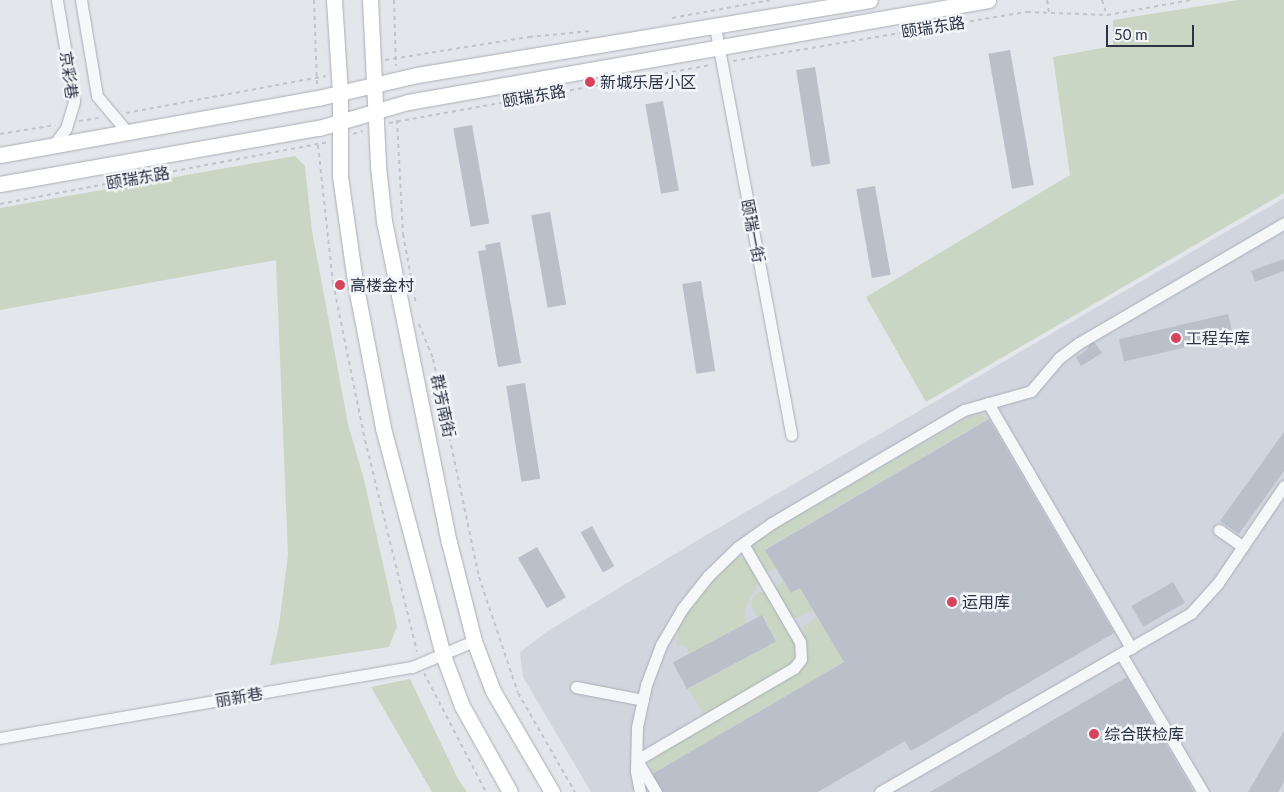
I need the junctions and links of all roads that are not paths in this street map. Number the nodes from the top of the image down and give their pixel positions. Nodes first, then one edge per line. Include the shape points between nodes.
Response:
1 (57, 0) edge
2 (80, 0) edge
3 (334, 0) edge
4 (370, 0) edge
5 (870, 0) edge
6 (988, 0) edge
7 (715, 27) junction
8 (719, 46) junction
9 (375, 84) junction
10 (340, 92) junction
11 (376, 119) junction
12 (340, 122) junction
13 (128, 133) junction
14 (53, 146) junction
15 (0, 155) edge
16 (0, 184) edge
17 (1284, 223) edge
18 (988, 404) junction
19 (792, 436) dead end
20 (1284, 486) edge
21 (1219, 530) dead end
22 (743, 544) junction
23 (1243, 547) junction
24 (474, 641) junction
25 (1126, 651) junction
26 (443, 655) junction
27 (576, 687) dead end
28 (643, 700) junction
29 (0, 738) edge
30 (637, 760) junction
31 (510, 792) edge
32 (552, 792) edge
33 (640, 792) edge
34 (656, 792) edge
35 (880, 792) edge
36 (1203, 792) edge

1 - 14 street, 京彩巷 via 74,101 66,128
2 - 13 street, 京彩巷 via 97,96
3 - 10 main road
4 - 9 main road, 群芳南街
5 - 7 main road
6 - 8 main road, 颐瑞东路
7 - 8 street, 颐瑞一街
7 - 9 main road
8 - 11 main road, 颐瑞东路
8 - 19 street, 颐瑞一街
9 - 10 main road
9 - 11 main road, 群芳南街
10 - 12 main road
10 - 13 main road
11 - 12 main road, 颐瑞东路
11 - 24 main road, 群芳南街 via 384,221 449,542
12 - 16 main road, 颐瑞东路
12 - 26 main road via 340,176 355,282 383,428
13 - 14 main road
14 - 15 main road
17 - 18 street via 1072,347 1031,391
18 - 22 street via 958,414
18 - 25 street
20 - 23 street
21 - 23 street
22 - 28 street via 708,576 682,609 661,646
22 - 30 street via 800,642 800,661 794,668
23 - 25 street via 1197,607
24 - 26 street, 丽新巷
24 - 32 main road, 群芳南街 via 493,691
25 - 35 street
25 - 36 street
26 - 29 street, 丽新巷 via 412,667
26 - 31 main road via 462,706
27 - 28 street
28 - 30 street via 637,727
30 - 33 street
30 - 34 street

